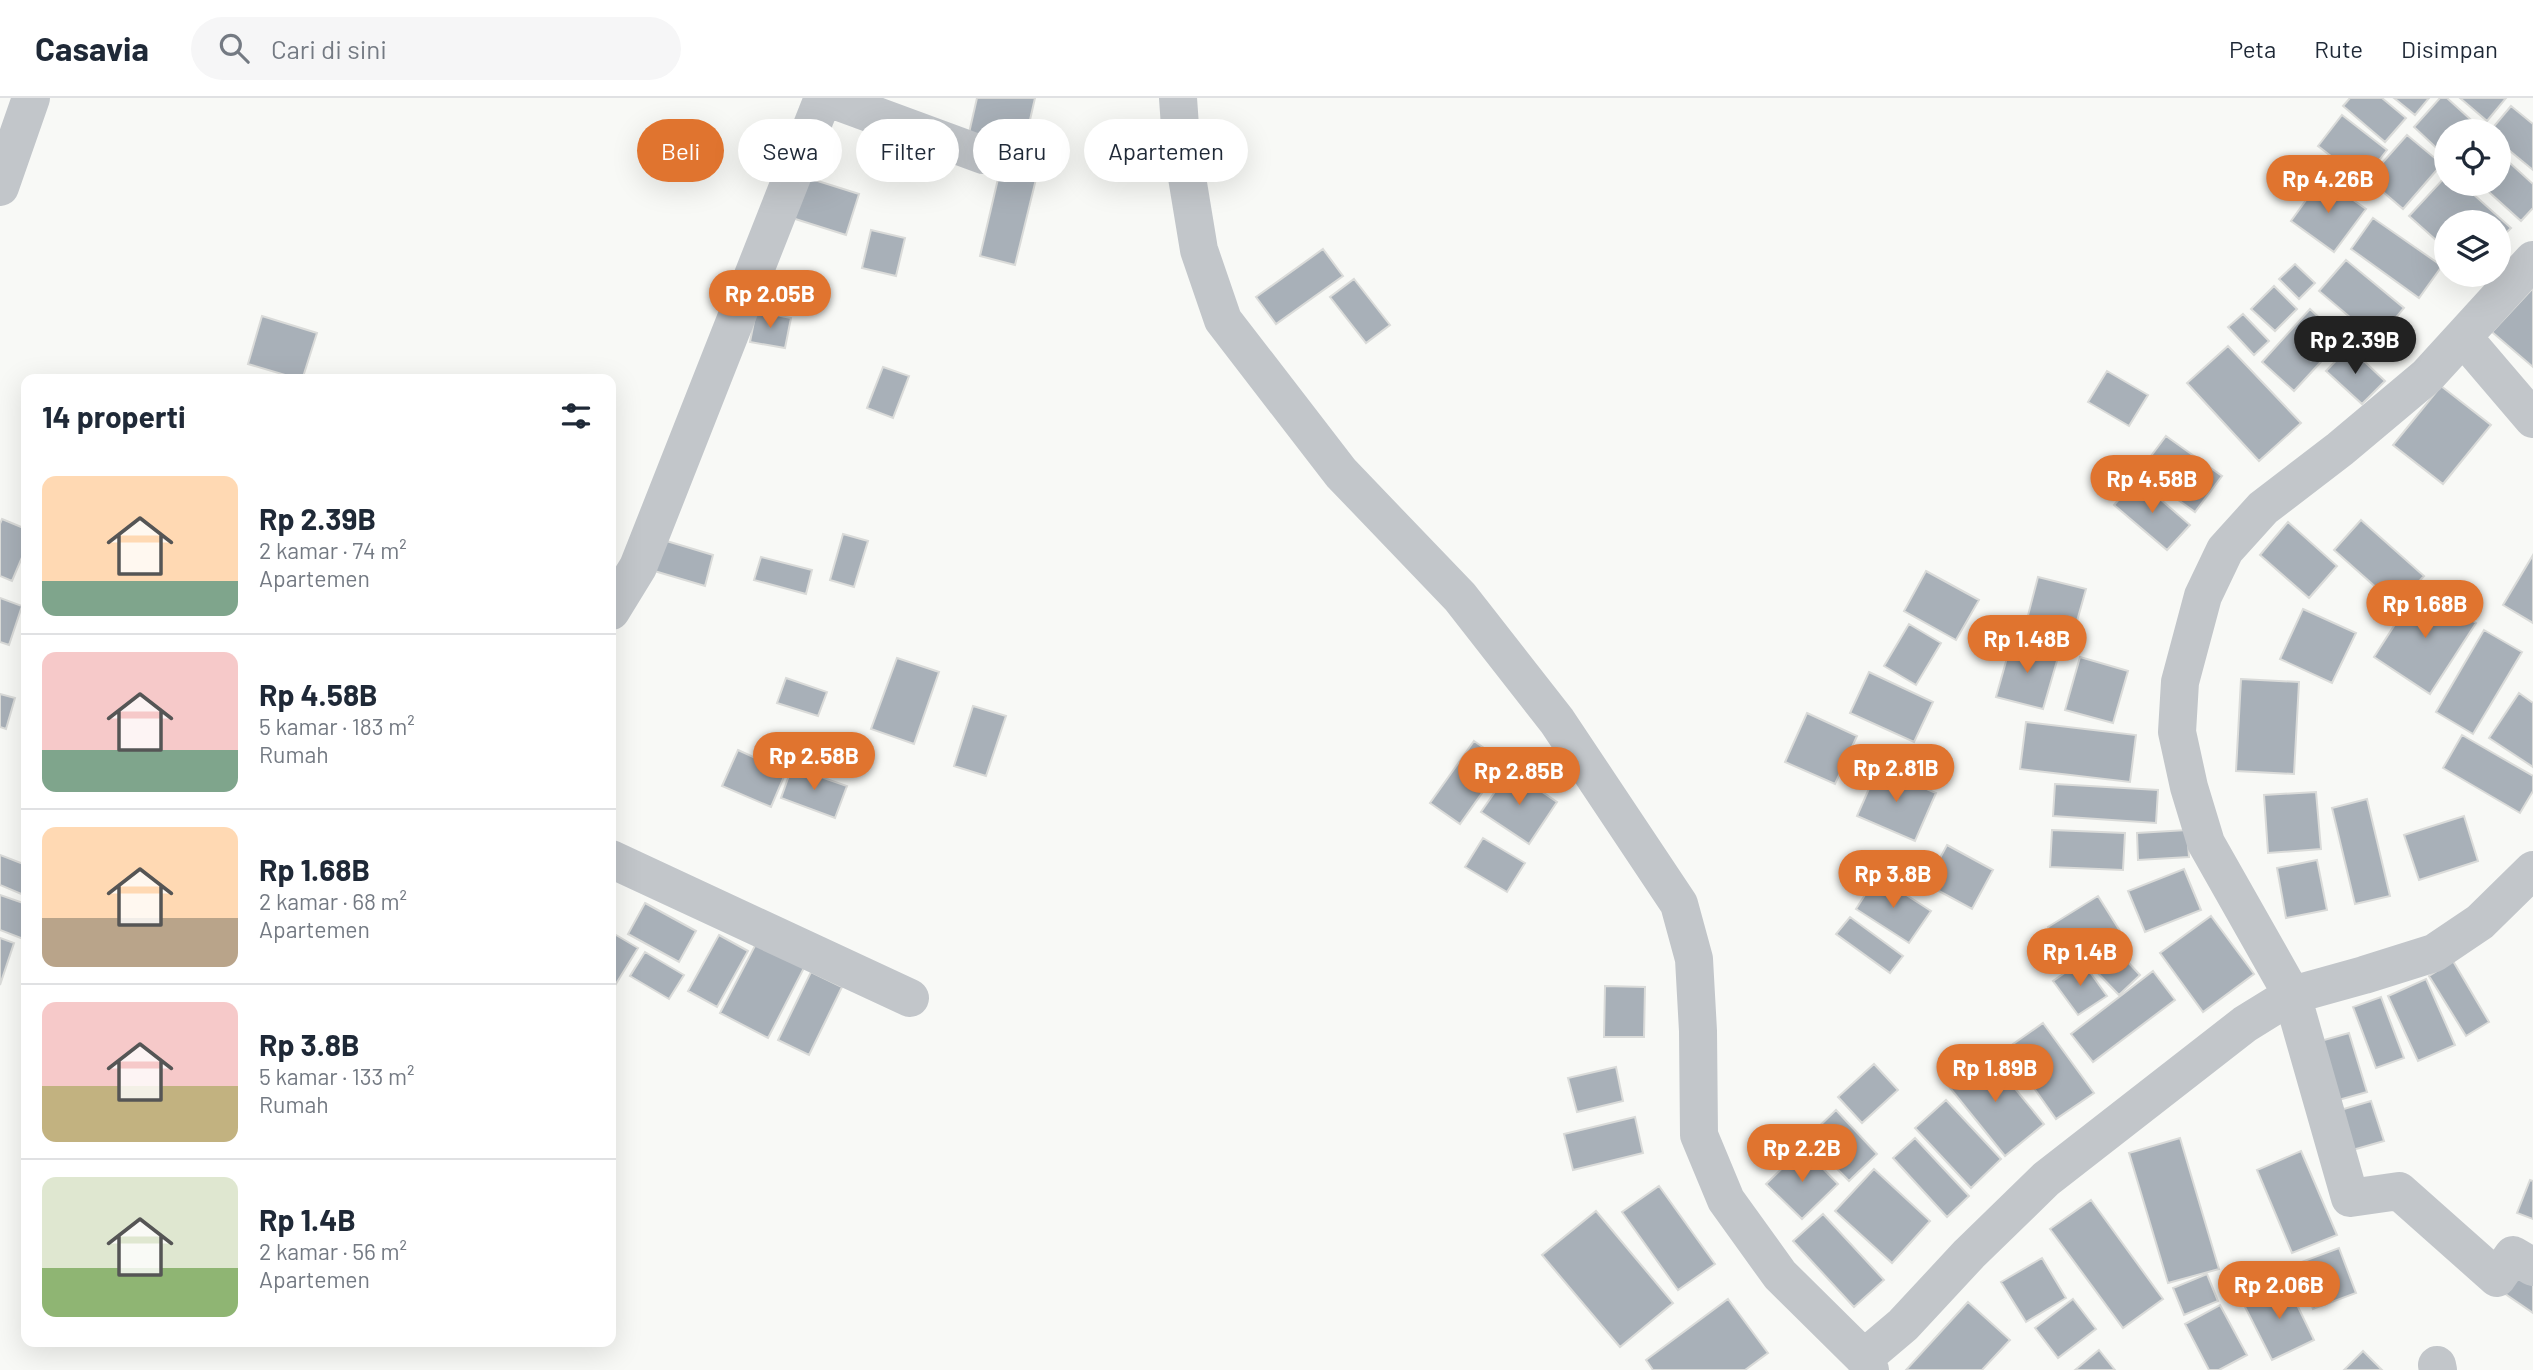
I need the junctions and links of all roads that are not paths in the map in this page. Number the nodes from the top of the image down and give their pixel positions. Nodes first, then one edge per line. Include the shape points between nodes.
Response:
1 (30, 98) edge
2 (826, 98) edge
3 (1178, 98) edge
4 (973, 151) edge
5 (0, 187) edge
6 (2533, 260) edge
7 (2463, 337) junction
8 (2533, 419) edge
9 (616, 603) edge
10 (616, 861) edge
11 (2533, 870) edge
12 (2292, 995) junction
13 (910, 998) dead end
14 (2533, 1267) edge
15 (1867, 1364) edge

1 - 5 street
2 - 4 street
2 - 9 street via 638,566
3 - 15 street via 1199,250 1223,320 1341,473 1468,607 1557,721 1679,904 1694,959 1699,1135 1726,1200 1780,1275
6 - 7 street
7 - 8 street
7 - 12 street via 2427,376 2263,508 2225,550 2203,596 2186,657 2178,732 2206,843
10 - 13 street
11 - 12 street via 2480,922 2434,953
12 - 14 street via 2350,1198 2399,1191 2497,1278 2513,1255
12 - 15 street via 2245,1024 2046,1179

